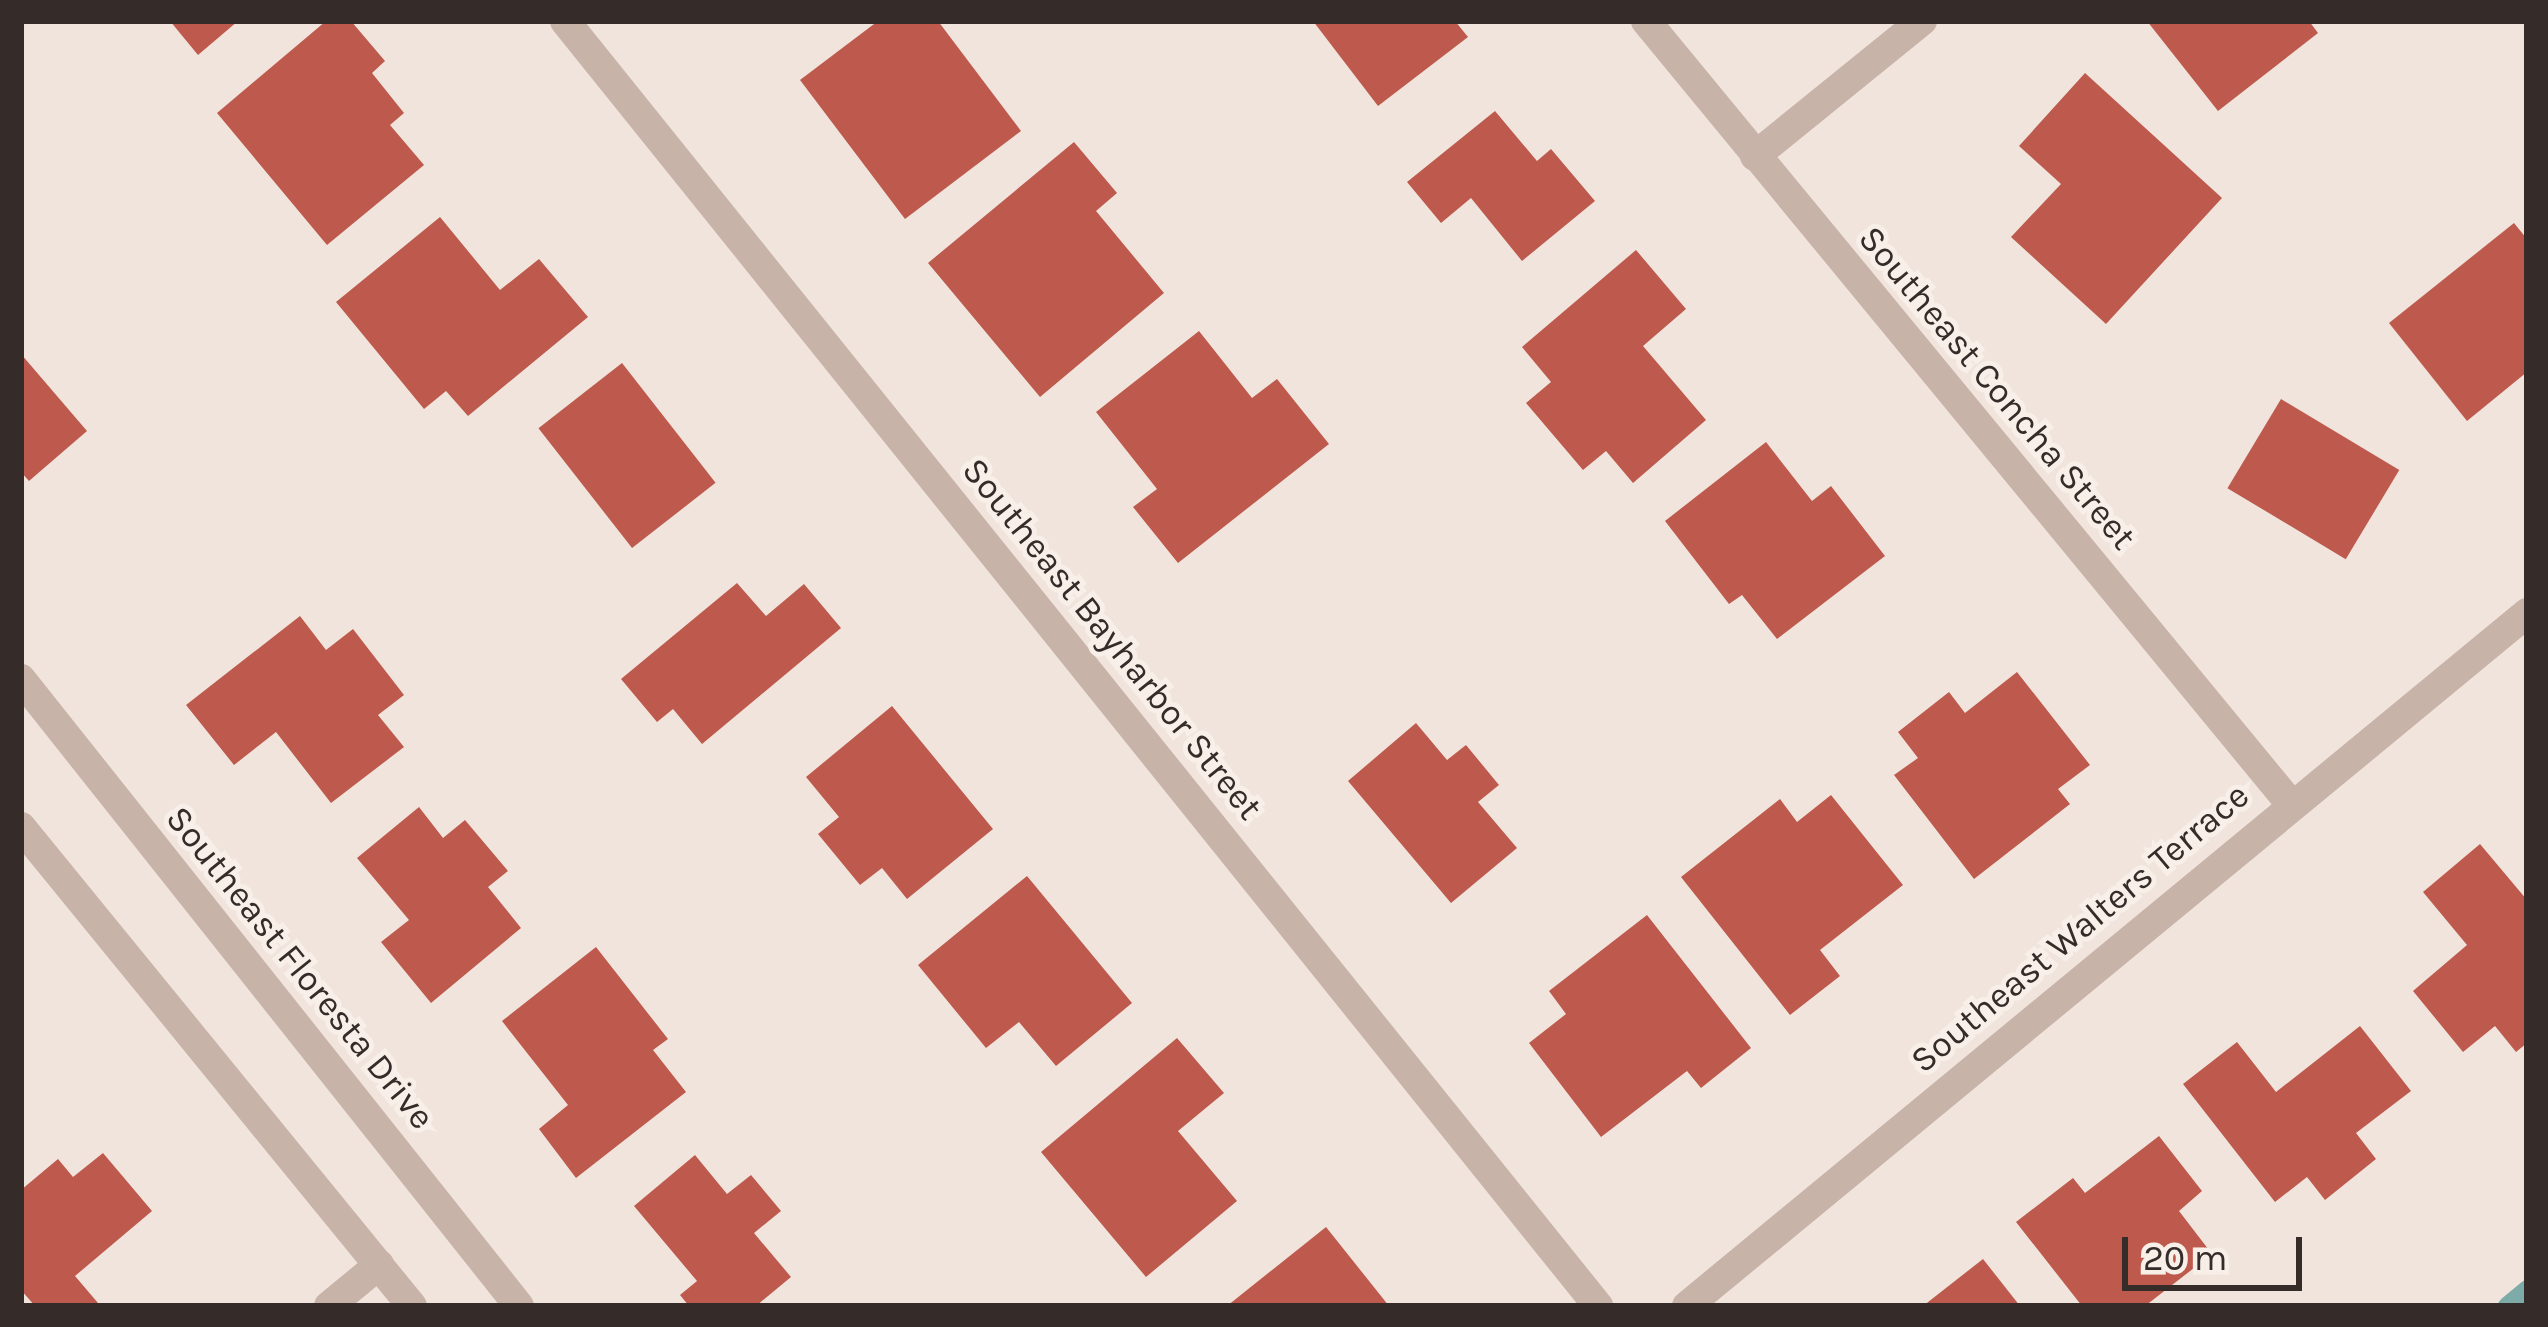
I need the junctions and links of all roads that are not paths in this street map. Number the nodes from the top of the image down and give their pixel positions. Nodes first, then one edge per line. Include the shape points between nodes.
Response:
1 (565, 21) edge
2 (1646, 21) edge
3 (1922, 21) edge
4 (1755, 156) junction
5 (2527, 613) edge
6 (21, 679) edge
7 (2290, 803) junction
8 (21, 827) edge
9 (379, 1265) junction
10 (329, 1306) edge
11 (412, 1306) edge
12 (519, 1306) edge
13 (1598, 1306) edge
14 (1687, 1306) edge

1 - 13 street, Southeast Bayharbor Street
2 - 4 street, Southeast Concha Street
3 - 4 street
4 - 7 street, Southeast Concha Street
5 - 7 street, Southeast Walters Terrace
6 - 12 street, Southeast Floresta Drive
7 - 14 street, Southeast Walters Terrace
8 - 9 street
9 - 10 street
9 - 11 street

